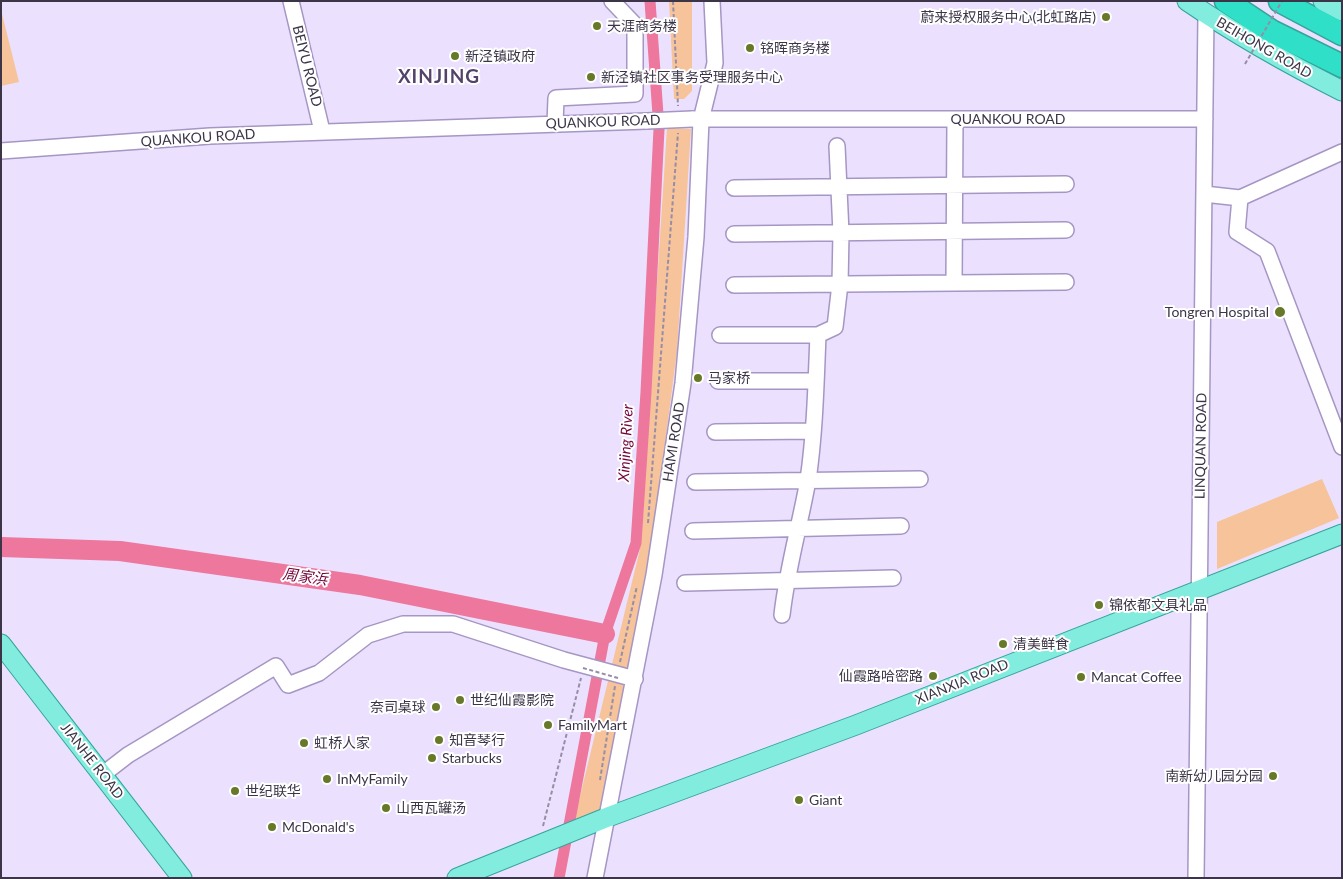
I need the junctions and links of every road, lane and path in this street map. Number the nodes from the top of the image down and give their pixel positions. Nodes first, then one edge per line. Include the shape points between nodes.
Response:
1 (291, 1) edge
2 (612, 1) edge
3 (673, 1) edge
4 (712, 1) edge
5 (1187, 1) edge
6 (1226, 1) edge
7 (1281, 1) edge
8 (1322, 1) edge
9 (1342, 11) edge
10 (1206, 14) junction
11 (1271, 31) junction
12 (1342, 34) edge
13 (1246, 64) dead end
14 (1342, 66) edge
15 (1342, 74) edge
16 (1342, 91) edge
17 (955, 119) junction
18 (1205, 119) junction
19 (690, 120) junction
20 (555, 124) junction
21 (322, 131) junction
22 (837, 146) dead end
23 (1, 151) edge
24 (1342, 152) edge
25 (1066, 184) dead end
26 (954, 185) junction
27 (838, 186) junction
28 (734, 188) dead end
29 (1204, 194) junction
30 (1240, 198) junction
31 (1066, 230) dead end
32 (954, 231) junction
33 (841, 233) junction
34 (734, 234) dead end
35 (1066, 282) dead end
36 (954, 283) junction
37 (840, 284) junction
38 (734, 286) dead end
39 (720, 335) dead end
40 (818, 335) junction
41 (718, 381) dead end
42 (816, 381) junction
43 (813, 431) junction
44 (715, 432) dead end
45 (1342, 448) edge
46 (920, 480) dead end
47 (807, 481) junction
48 (695, 482) dead end
49 (648, 523) dead end
50 (902, 526) dead end
51 (797, 528) junction
52 (693, 531) dead end
53 (1342, 534) edge
54 (893, 578) dead end
55 (639, 581) dead end
56 (786, 581) junction
57 (685, 583) dead end
58 (1200, 589) junction
59 (782, 615) dead end
60 (3, 649) edge
61 (582, 670) junction
62 (617, 676) junction
63 (635, 678) junction
64 (102, 775) junction
65 (599, 786) dead end
66 (608, 817) junction
67 (538, 847) junction
68 (182, 878) edge
69 (457, 878) edge
70 (595, 878) edge
71 (1196, 878) edge

1 - 21 street, BEIYU ROAD
2 - 20 street via 635,24 635,94 556,98
3 - 19 path
4 - 19 street, HAMI ROAD via 715,63
5 - 10 main road, BEIHONG ROAD
6 - 11 highway
7 - 12 highway
7 - 13 path, bridge
8 - 9 main road
10 - 16 main road, BEIHONG ROAD via 1283,61
10 - 18 street, LINQUAN ROAD
11 - 14 highway
11 - 15 highway
17 - 18 street, QUANKOU ROAD
17 - 19 street, QUANKOU ROAD
17 - 26 street
18 - 29 street, LINQUAN ROAD
19 - 20 street, QUANKOU ROAD, bridge
19 - 49 path
19 - 63 street, HAMI ROAD via 696,237 683,383
20 - 21 street, QUANKOU ROAD
21 - 23 street, QUANKOU ROAD
22 - 27 street
24 - 30 street
25 - 26 street
26 - 27 street
26 - 32 street
27 - 28 street
27 - 33 street
29 - 30 street
29 - 58 street, LINQUAN ROAD
30 - 45 street via 1237,232 1267,252
31 - 32 street
32 - 33 street
32 - 36 street
33 - 34 street
33 - 37 street
35 - 36 street
36 - 37 street
37 - 38 street
37 - 40 street via 835,327
39 - 40 street
40 - 42 street
41 - 42 street
42 - 43 street
43 - 44 street
43 - 47 street
46 - 47 street
47 - 48 street
47 - 51 street
50 - 51 street
51 - 52 street
51 - 56 street
53 - 58 main road, XIANXIA ROAD
54 - 56 street
55 - 62 path
56 - 57 street
56 - 59 street
58 - 66 main road, XIANXIA ROAD via 856,725
58 - 71 street, LINQUAN ROAD
60 - 64 main road, JIANHE ROAD
61 - 62 street, bridge
61 - 62 path, bridge
61 - 64 street via 453,624 402,624 368,635 319,673 288,685 276,666 128,755
61 - 67 path
62 - 63 street
62 - 65 path
63 - 66 street, HAMI ROAD
64 - 68 main road, JIANHE ROAD
66 - 67 main road, XIANXIA ROAD
66 - 70 street, HAMI ROAD
67 - 69 main road, XIANXIA ROAD

